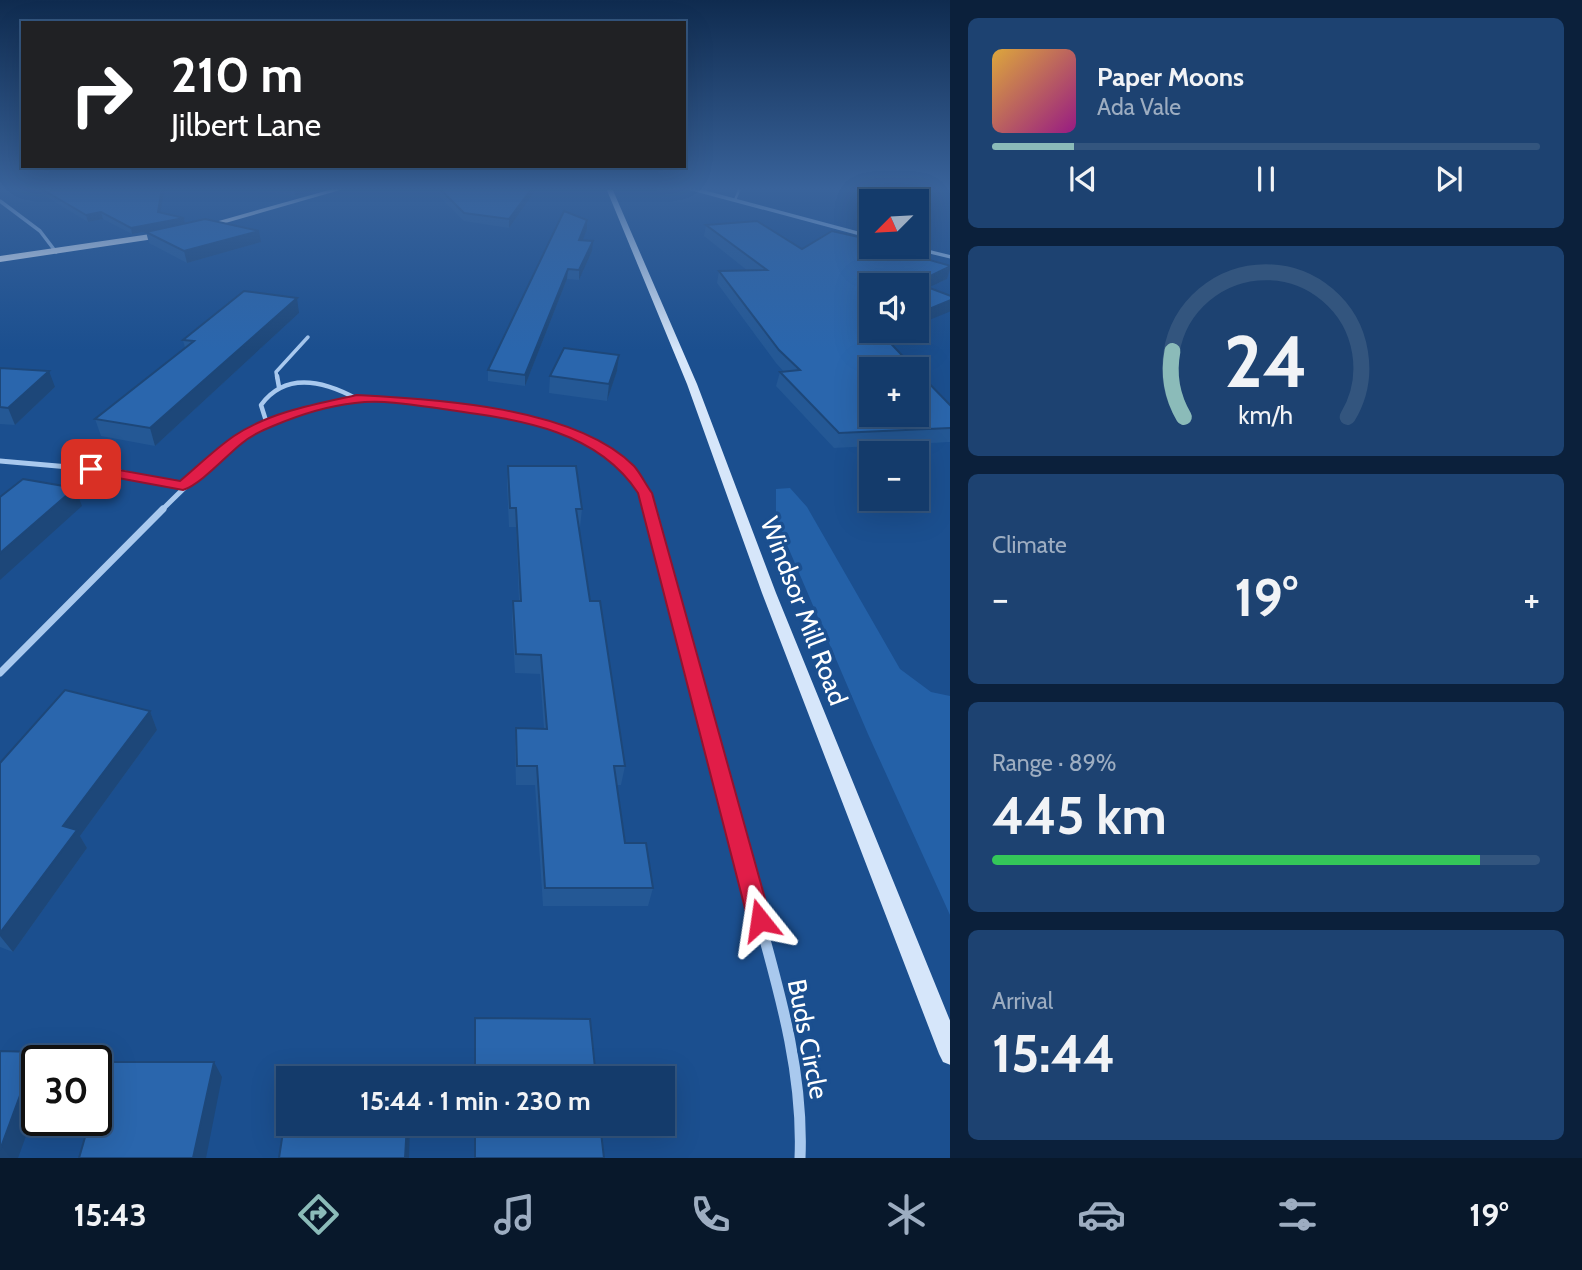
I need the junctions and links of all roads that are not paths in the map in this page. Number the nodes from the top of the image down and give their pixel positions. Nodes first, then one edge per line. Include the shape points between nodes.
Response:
1 (48, 242) edge
2 (117, 242) edge
3 (632, 242) edge
4 (56, 252) junction
5 (929, 252) edge
6 (950, 257) edge
7 (0, 259) edge
8 (308, 337) dead end
9 (279, 387) junction
10 (357, 399) junction
11 (267, 424) junction
12 (0, 461) edge
13 (183, 486) junction
14 (0, 673) edge
15 (950, 1054) edge
16 (800, 1158) edge

1 - 4 street
2 - 4 main road
3 - 15 main road, Windsor Mill Road via 692,384
4 - 7 main road
5 - 6 street
8 - 9 lane via 276,372
9 - 10 lane via 318,381
9 - 11 lane via 261,405
10 - 11 street, Buds Circle
10 - 16 street, Buds Circle via 416,401 544,422 603,450 629,470 645,493 788,1027 802,1113
11 - 13 street, Buds Circle via 239,438
12 - 13 street via 115,471
13 - 14 street, Buds Circle

